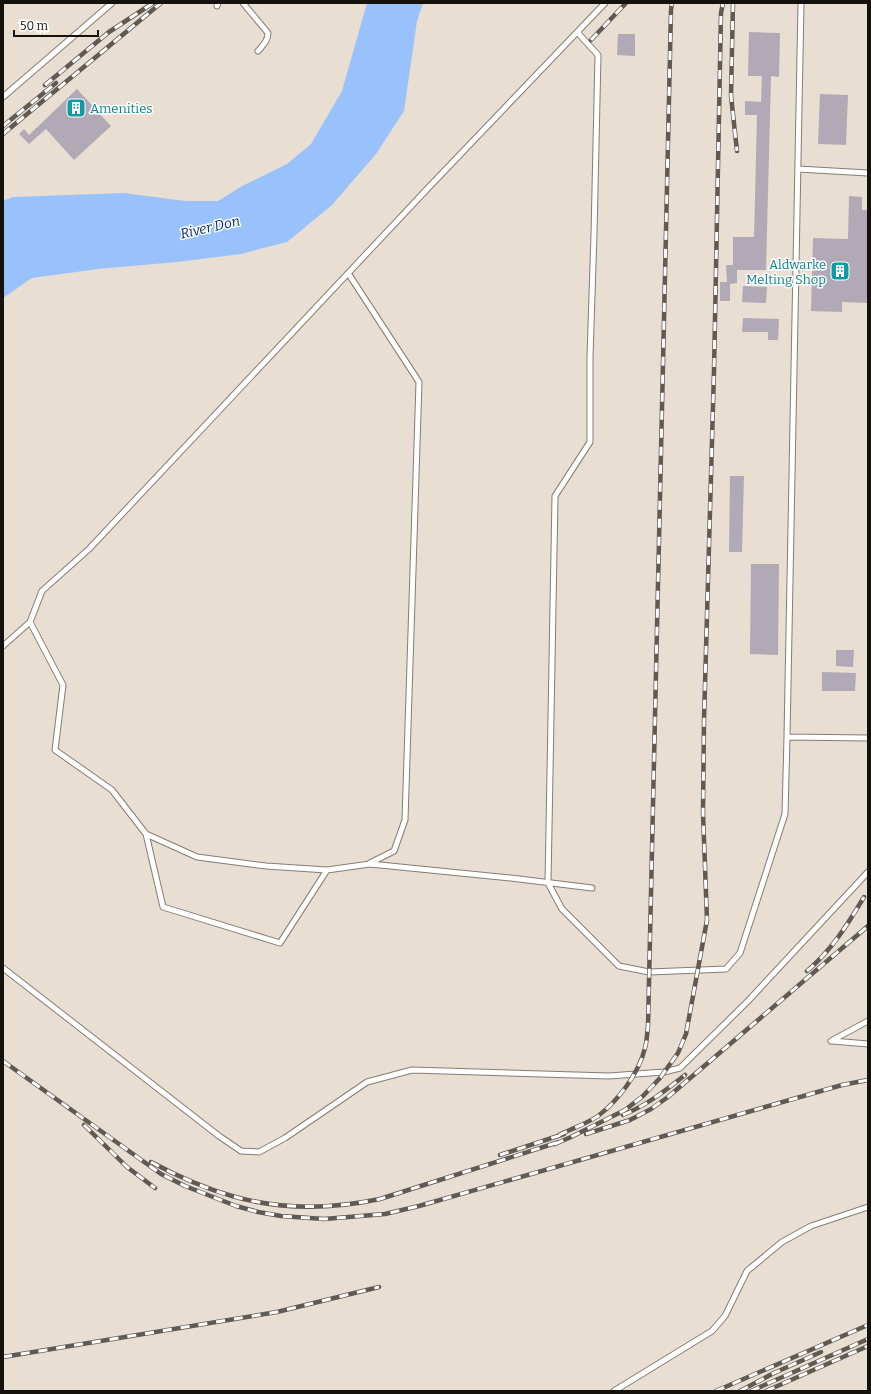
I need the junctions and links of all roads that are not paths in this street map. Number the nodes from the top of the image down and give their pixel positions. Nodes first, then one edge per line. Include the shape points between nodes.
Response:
1 (112, 3) edge
2 (243, 3) edge
3 (605, 3) edge
4 (801, 3) edge
5 (577, 32) junction
6 (258, 52) dead end
7 (3, 98) edge
8 (798, 169) junction
9 (868, 173) edge
10 (348, 274) junction
11 (30, 622) junction
12 (3, 646) edge
13 (787, 737) junction
14 (868, 738) edge
15 (146, 834) junction
16 (370, 864) junction
17 (326, 870) junction
18 (868, 872) edge
19 (548, 883) junction
20 (592, 888) dead end
21 (3, 968) edge
22 (868, 1021) edge
23 (868, 1044) edge
24 (868, 1207) edge
25 (614, 1391) edge

1 - 7 lane
2 - 6 lane via 268,33 266,42
3 - 5 lane
4 - 8 lane
5 - 10 lane
5 - 19 lane via 598,55 590,442 555,496
8 - 9 lane
8 - 13 lane
10 - 11 lane via 89,549 42,591
10 - 16 lane via 419,382 405,820 394,851
11 - 12 lane
11 - 15 lane via 63,686 55,750 112,790
13 - 14 lane
13 - 19 lane via 785,814 740,953 726,969 649,972 619,966 562,908
15 - 17 lane via 196,857
15 - 17 lane via 162,907 280,943
16 - 17 lane
16 - 19 lane
18 - 21 lane via 748,1001 680,1068 664,1072 609,1076 412,1070 367,1082 259,1152 241,1151 219,1136
19 - 20 lane
22 - 23 lane via 831,1041
24 - 25 lane via 811,1226 782,1242 748,1271 725,1316 712,1331

